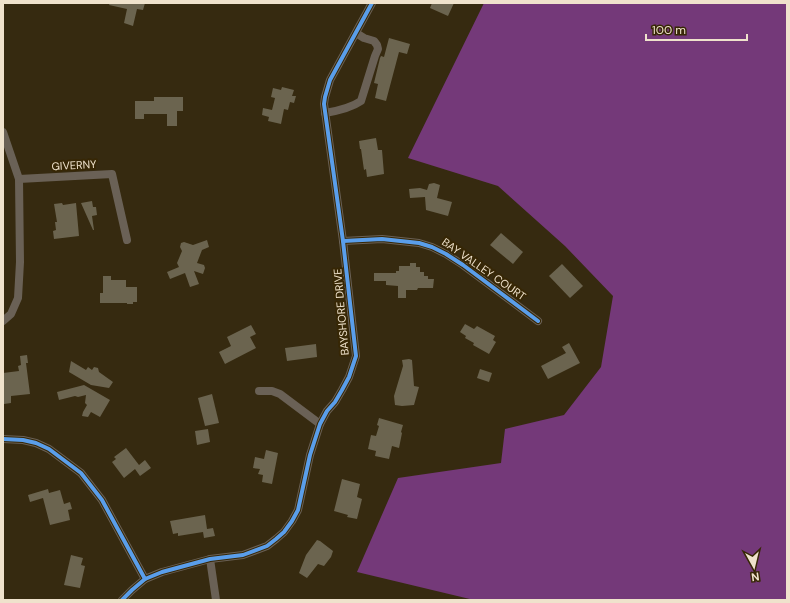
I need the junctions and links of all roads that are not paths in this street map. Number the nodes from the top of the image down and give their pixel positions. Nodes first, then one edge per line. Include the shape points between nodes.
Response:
1 (372, 3) edge
2 (356, 33) junction
3 (325, 113) junction
4 (3, 132) edge
5 (19, 179) junction
6 (126, 240) dead end
7 (343, 241) junction
8 (3, 321) edge
9 (538, 321) dead end
10 (259, 391) dead end
11 (320, 424) junction
12 (3, 439) edge
13 (210, 560) junction
14 (145, 579) junction
15 (122, 600) edge
16 (216, 600) edge

1 - 2 street, BAYSHORE DRIVE
2 - 3 street, BAYSHORE DRIVE via 330,80 325,97
2 - 3 street via 377,44 378,49 361,101
3 - 7 street, BAYSHORE DRIVE
4 - 5 street
5 - 6 street, GIVERNY via 112,174
5 - 8 street via 18,298 11,314
7 - 9 street, BAY VALLEY COURT via 382,239 432,247 463,265
7 - 11 street, BAYSHORE DRIVE via 356,356 349,377
10 - 11 street via 280,394
11 - 13 street, BAYSHORE DRIVE via 310,455 298,510 284,532 267,546 255,551
12 - 14 street via 36,443 49,449 81,473 102,500
13 - 14 street, BAYSHORE DRIVE
13 - 16 street
14 - 15 street, BAYSHORE DRIVE

